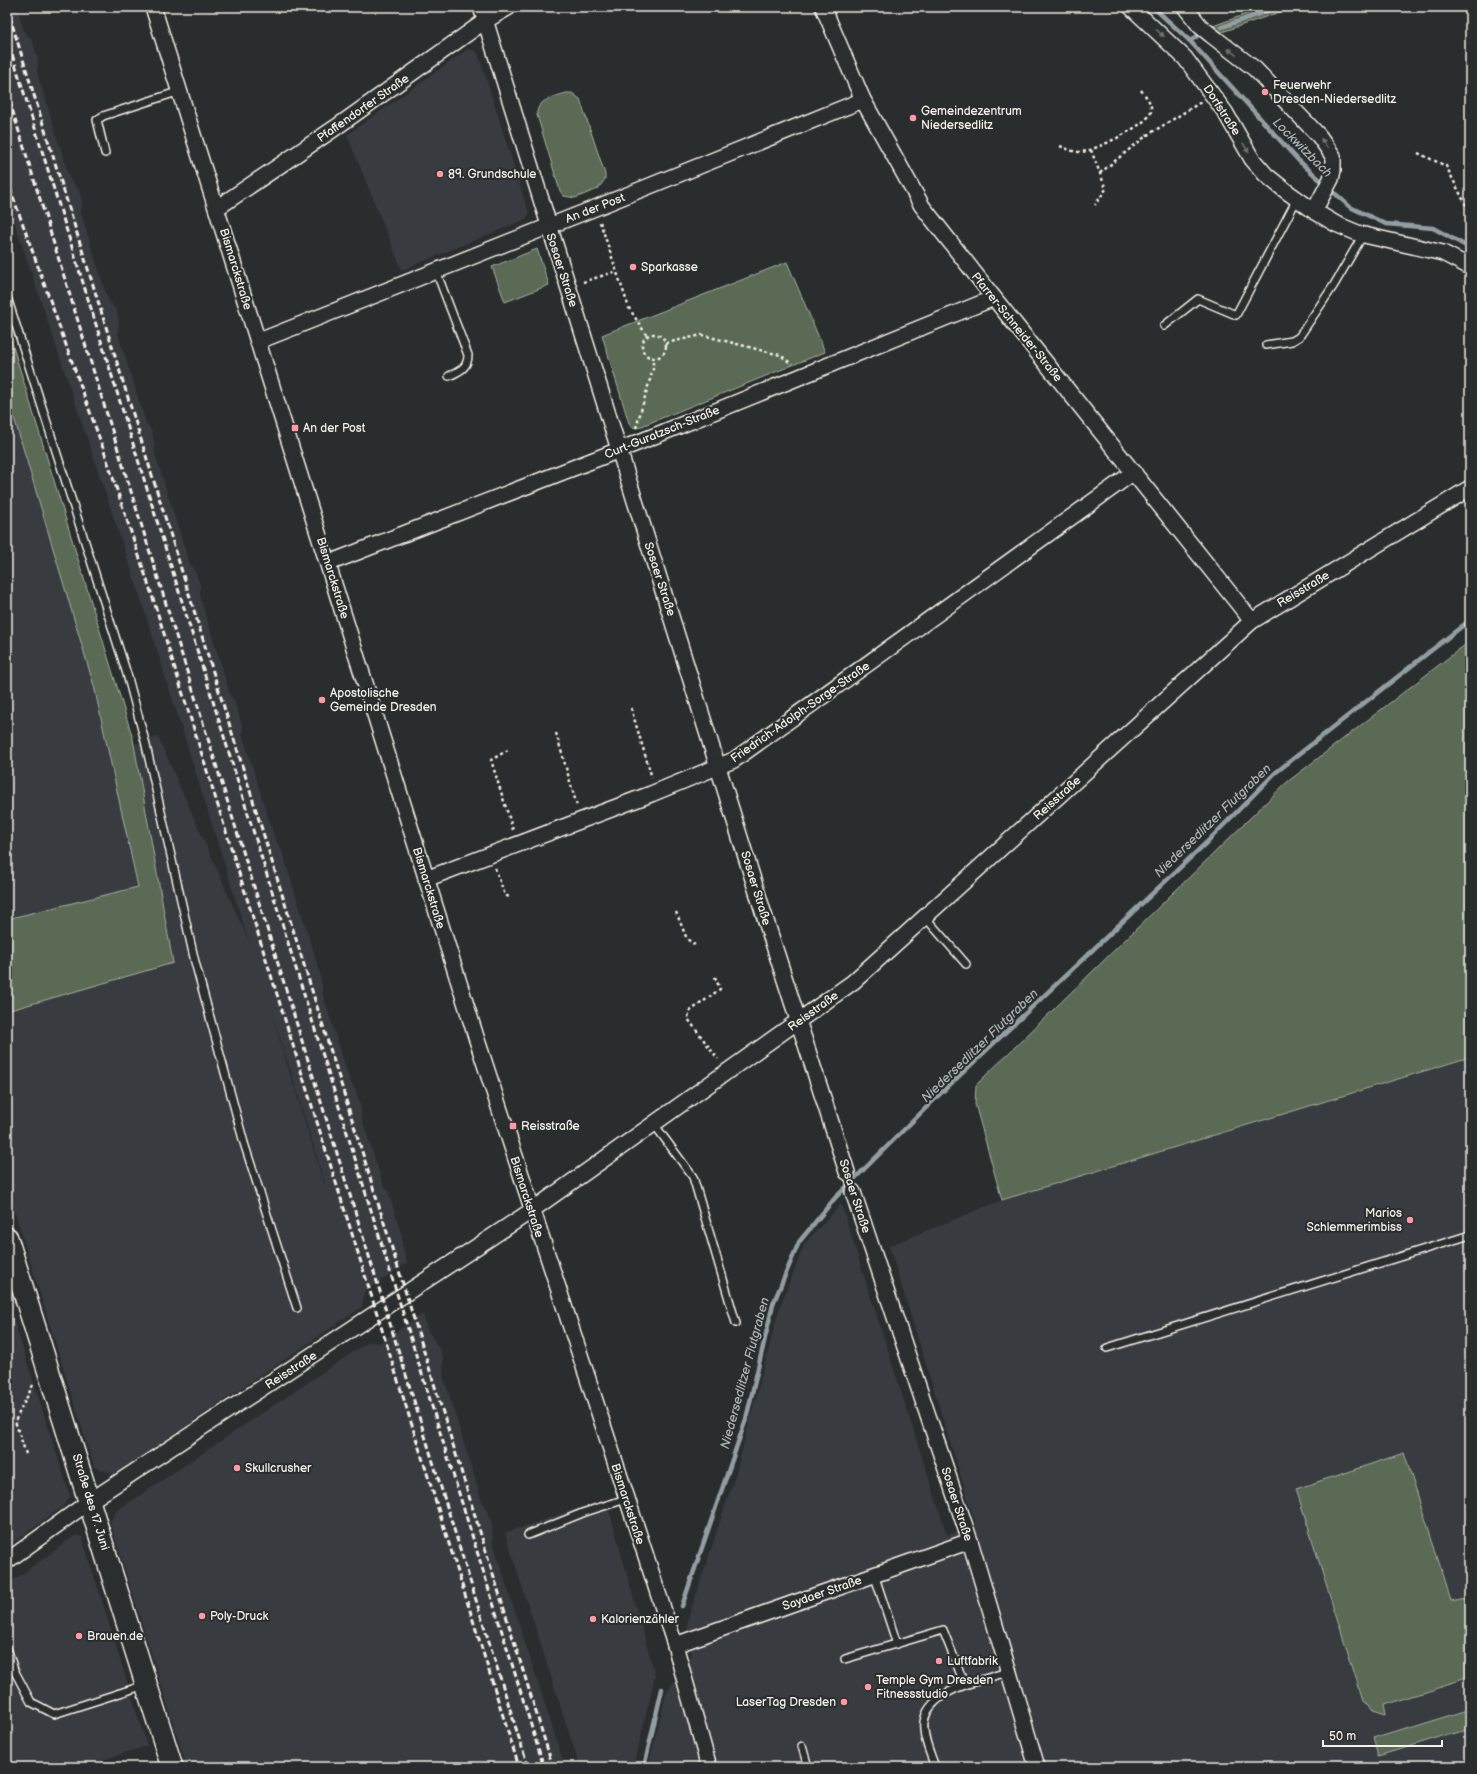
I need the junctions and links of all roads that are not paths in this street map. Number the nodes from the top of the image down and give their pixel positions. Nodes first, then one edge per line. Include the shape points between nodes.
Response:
1 (153, 7) edge
2 (509, 7) edge
3 (823, 7) edge
4 (1131, 7) edge
5 (1185, 7) edge
6 (483, 14) edge
7 (180, 90) junction
8 (863, 100) junction
9 (105, 153) dead end
10 (1298, 199) junction
11 (217, 208) junction
12 (1314, 211) junction
13 (549, 226) junction
14 (1363, 235) junction
15 (1470, 267) edge
16 (436, 271) junction
17 (7, 297) edge
18 (994, 298) junction
19 (1164, 326) dead end
20 (259, 341) junction
21 (1266, 345) dead end
22 (449, 376) dead end
23 (625, 447) junction
24 (1134, 472) junction
25 (1470, 488) edge
26 (329, 563) junction
27 (1252, 621) junction
28 (718, 768) junction
29 (426, 879) junction
30 (925, 917) junction
31 (966, 964) dead end
32 (799, 1022) junction
33 (654, 1124) junction
34 (847, 1172) joint
35 (853, 1192) joint
36 (531, 1211) junction
37 (1470, 1235) edge
38 (7, 1238) edge
39 (296, 1308) dead end
40 (736, 1323) dead end
41 (1107, 1348) dead end
42 (626, 1499) junction
43 (90, 1501) junction
44 (528, 1535) dead end
45 (970, 1541) junction
46 (7, 1561) edge
47 (874, 1574) junction
48 (896, 1644) junction
49 (675, 1645) junction
50 (7, 1648) edge
51 (845, 1659) dead end
52 (1007, 1672) junction
53 (147, 1684) junction
54 (965, 1685) junction
55 (802, 1746) dead end
56 (172, 1767) edge
57 (709, 1767) edge
58 (808, 1767) edge
59 (934, 1767) edge
60 (1037, 1767) edge

1 - 7 street, Bismarckstraße
2 - 6 street, Pfaffendorfer Straße
3 - 8 street, Pfarrer-Schneider-Straße
4 -> 10 street, Dorfstraße via 1185,58 1213,95 1252,159 1266,175
12 -> 5 street via 1334,170 1332,156 1319,136 1255,69 1200,26
6 - 11 street, Pfaffendorfer Straße via 335,128
6 - 13 street, Sosaer Straße
7 - 9 lane via 102,116 97,120
7 - 11 street, Bismarckstraße
8 - 13 street, An der Post
8 - 18 street, Pfarrer-Schneider-Straße via 922,206
10 - 12 street, Dorfstraße
10 - 19 lane via 1236,315 1198,299
11 - 20 street, Bismarckstraße
12 - 14 street, Dorfstraße
13 - 16 street, An der Post
13 - 23 street, Sosaer Straße
14 - 15 street, Dorfstraße via 1443,253
14 - 21 lane via 1334,285 1299,337 1292,341
16 - 20 street, An der Post
16 - 22 lane via 468,355 465,368
17 - 39 lane via 127,674 146,741 197,969 244,1143
18 - 23 street, Curt-Guratzsch-Straße
18 - 24 street, Pfarrer-Schneider-Straße
20 - 26 street, Bismarckstraße
23 - 26 street, Curt-Guratzsch-Straße
23 - 28 street, Sosaer Straße
24 - 27 street, Pfarrer-Schneider-Straße
24 - 28 street, Friedrich-Adolph-Sorge-Straße via 734,760
25 - 27 street, Reisstraße
26 - 29 street, Bismarckstraße
27 - 30 street, Reisstraße
28 - 29 street, Friedrich-Adolph-Sorge-Straße
28 - 32 street, Sosaer Straße
29 - 36 street, Bismarckstraße
30 - 31 lane
30 - 32 street, Reisstraße via 853,982
32 - 33 street, Reisstraße
32 - 34 street, Sosaer Straße
33 - 36 street, Reisstraße
33 - 40 lane via 693,1177
34 - 35 lane, Sosaer Straße
35 - 45 street, Sosaer Straße
36 - 42 street, Bismarckstraße
36 - 43 street, Reisstraße
37 - 41 lane
38 - 43 street, Straße des 17. Juni
42 - 44 lane
42 - 49 street, Bismarckstraße
43 - 46 street, Reisstraße
43 - 53 street, Straße des 17. Juni
45 - 47 street, Saydaer Straße
45 - 52 street, Sosaer Straße
47 - 48 lane
47 - 49 street, Saydaer Straße
48 - 51 lane
48 - 54 lane via 943,1630
49 - 57 street, Bismarckstraße
50 - 53 lane via 14,1670 31,1702 54,1714
52 - 54 lane
52 - 60 street, Sosaer Straße
53 - 56 street, Straße des 17. Juni
54 - 59 lane via 935,1701 924,1720 924,1731
55 - 58 lane

